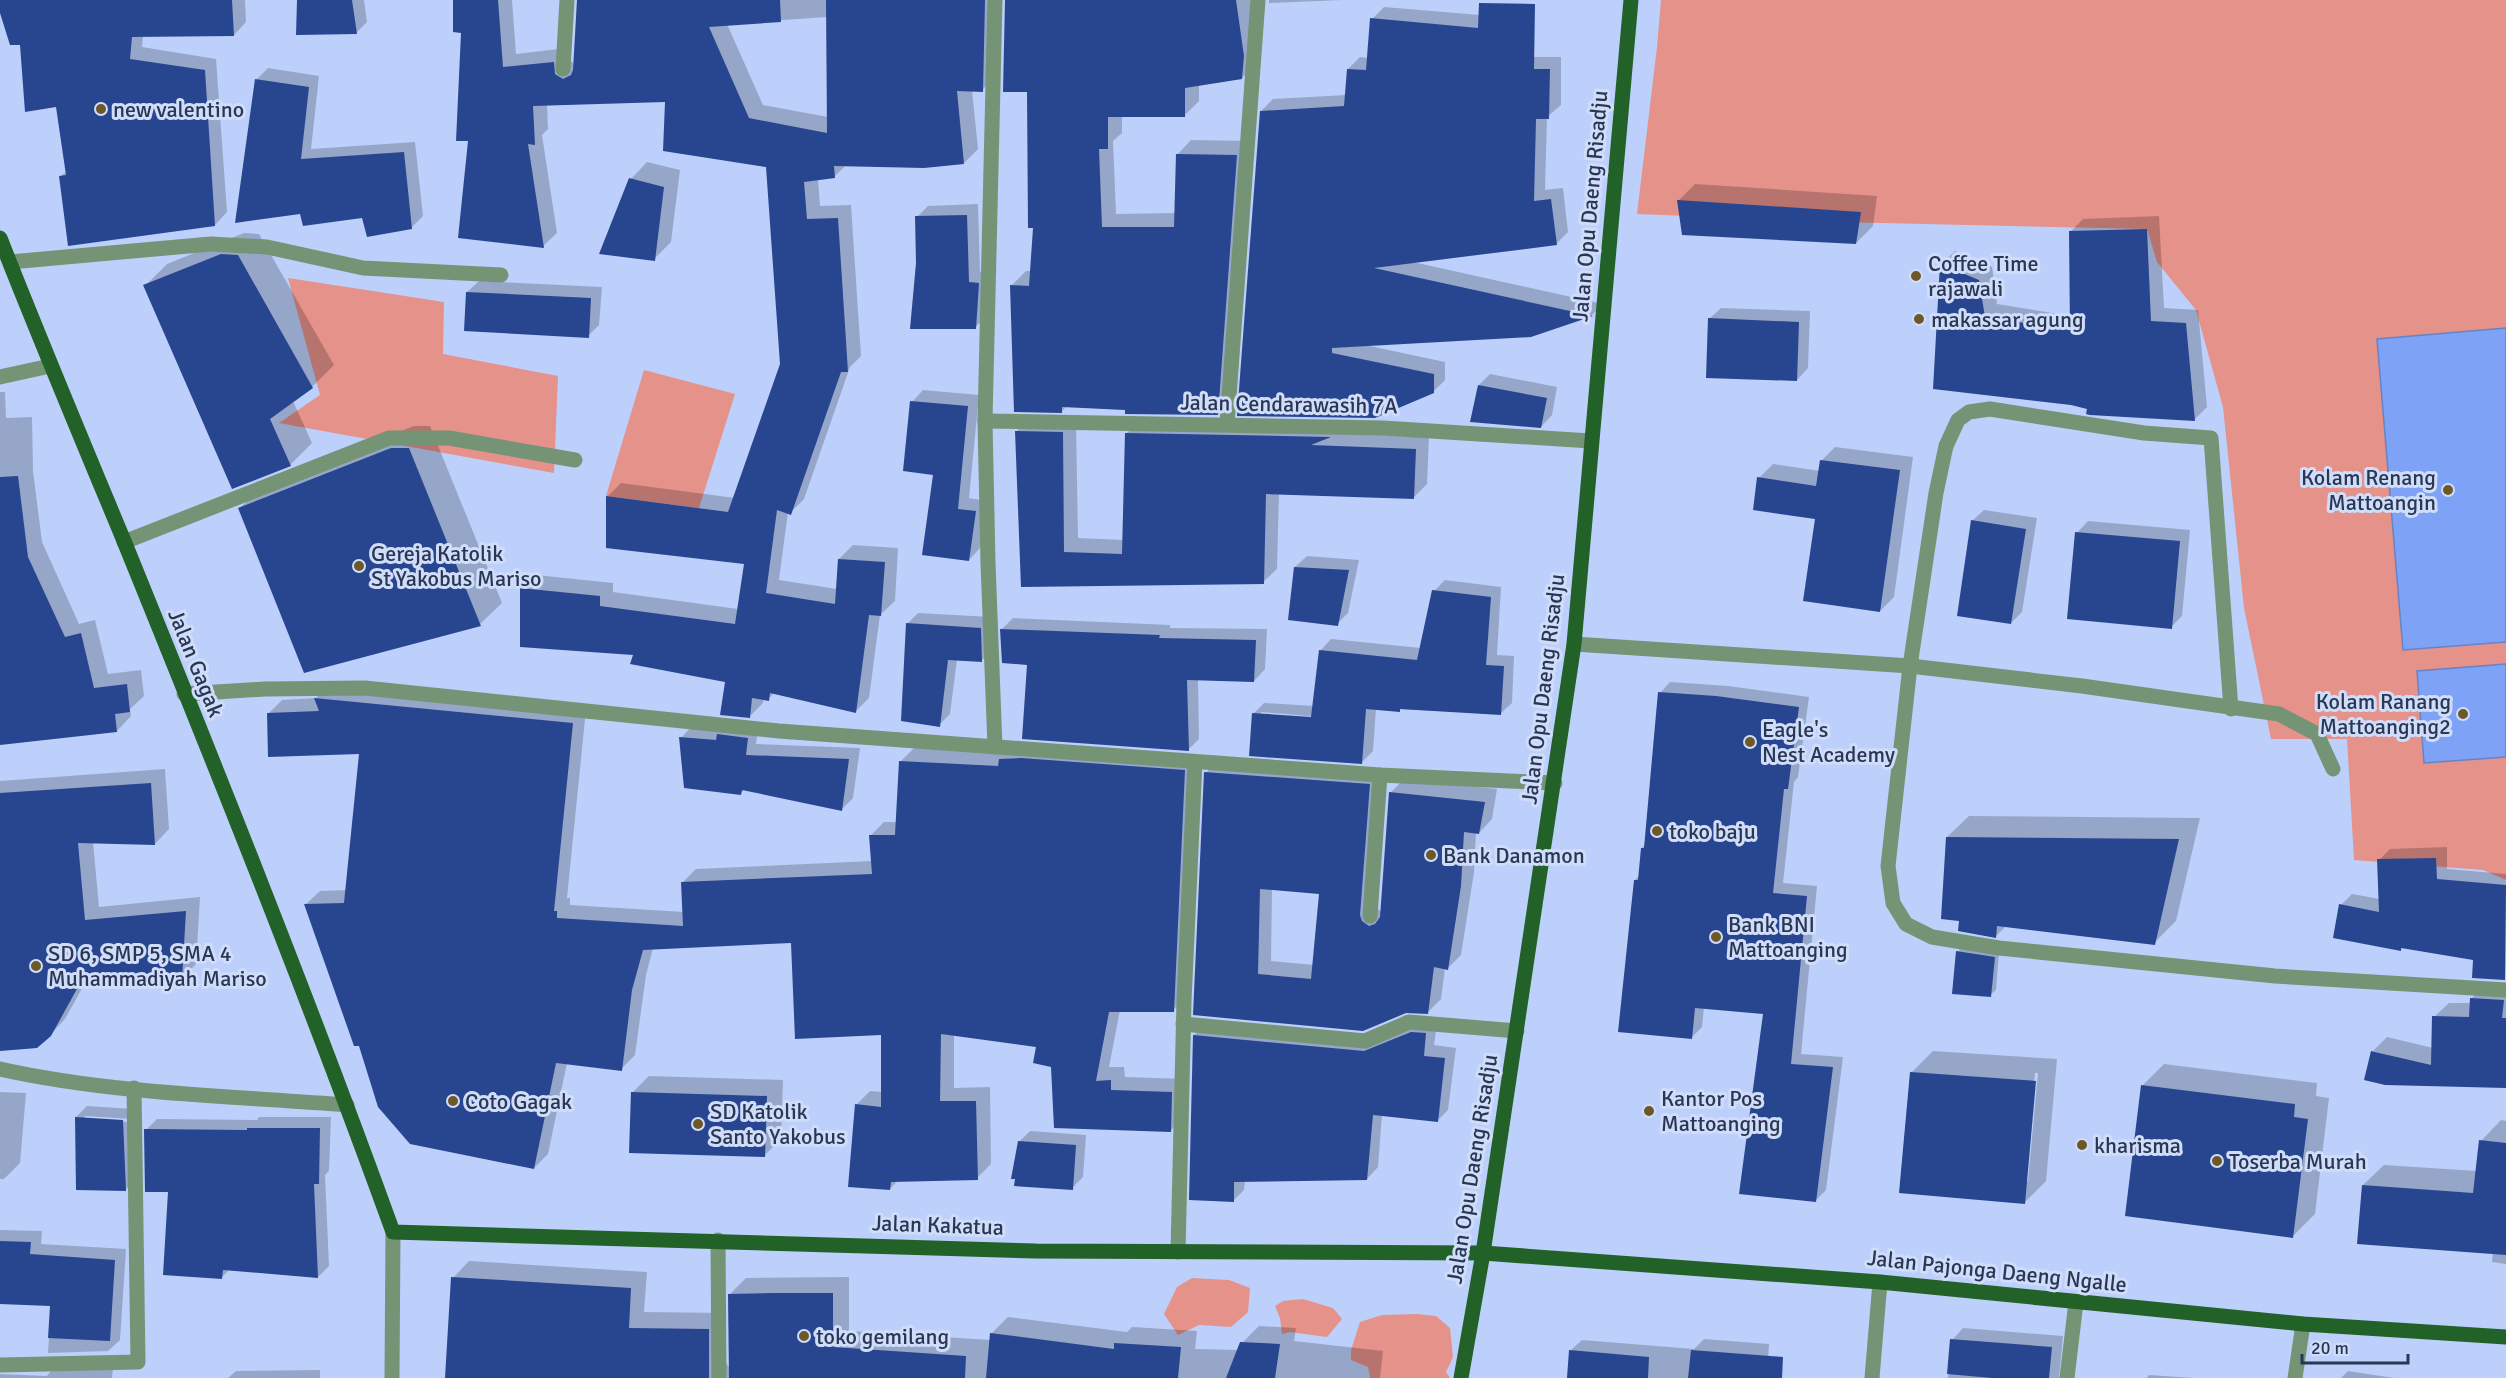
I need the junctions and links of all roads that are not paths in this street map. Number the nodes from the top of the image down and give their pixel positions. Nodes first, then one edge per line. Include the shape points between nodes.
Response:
1 (567, 0) edge
2 (994, 0) edge
3 (1258, 0) edge
4 (1630, 0) edge
5 (563, 69) dead end
6 (0, 238) edge
7 (10, 262) junction
8 (501, 275) dead end
9 (50, 366) junction
10 (0, 377) edge
11 (985, 421) junction
12 (1227, 424) junction
13 (1591, 441) junction
14 (576, 460) dead end
15 (124, 542) junction
16 (1574, 644) junction
17 (1910, 666) junction
18 (184, 694) junction
19 (2231, 709) junction
20 (995, 747) junction
21 (1195, 762) junction
22 (2333, 769) dead end
23 (1380, 775) junction
24 (1554, 783) junction
25 (1370, 916) dead end
26 (2506, 990) edge
27 (1184, 1024) junction
28 (1516, 1031) junction
29 (0, 1069) edge
30 (134, 1088) junction
31 (347, 1105) junction
32 (393, 1232) junction
33 (718, 1240) junction
34 (1178, 1251) junction
35 (1483, 1253) junction
36 (1880, 1282) junction
37 (2076, 1302) junction
38 (2303, 1324) junction
39 (2506, 1337) edge
40 (0, 1365) edge
41 (392, 1378) edge
42 (719, 1378) edge
43 (1461, 1378) edge
44 (1872, 1378) edge
45 (2067, 1378) edge
46 (2295, 1378) edge

1 - 5 street
2 - 11 street
3 - 12 street
4 - 13 main road, Jalan Opu Daeng Risadju
6 - 7 main road, Jalan Gagak
7 - 8 street via 211,244 267,247 363,268
7 - 9 main road, Jalan Gagak
9 - 10 street
9 - 15 main road, Jalan Gagak
11 - 12 street, Jalan Cendarawasih 7A
11 - 20 street
12 - 13 street, Jalan Cendarawasih 7A via 1383,428
13 - 16 main road, Jalan Opu Daeng Risadju
14 - 15 street via 449,438 389,438
15 - 18 main road, Jalan Gagak
16 - 17 street
16 - 24 main road, Jalan Opu Daeng Risadju
17 - 19 street via 2082,686
17 - 19 street via 1936,493 1946,446 1958,420 1970,412 1990,409 2145,433 2211,438
17 - 26 street via 1888,866 1893,903 1906,924 1932,937 1999,948 2275,976
18 - 20 street via 365,688 779,730
18 - 31 main road, Jalan Gagak
19 - 22 street via 2279,714 2317,734
20 - 21 street
21 - 23 street
21 - 27 street
23 - 24 street
23 - 25 street
24 - 28 main road, Jalan Opu Daeng Risadju
27 - 28 street via 1365,1041 1409,1022
27 - 34 street
28 - 35 main road, Jalan Opu Daeng Risadju
29 - 30 street via 35,1077
30 - 31 street
30 - 40 street via 138,1362
31 - 32 main road, Jalan Gagak
32 - 33 main road, Jalan Kakatua
32 - 41 street
33 - 34 main road, Jalan Kakatua via 1036,1251
33 - 42 street
34 - 35 main road, Jalan Kakatua
35 - 36 main road, Jalan Pajonga Daeng Ngalle
35 - 43 main road, Jalan Opu Daeng Risadju
36 - 37 main road, Jalan Pajonga Daeng Ngalle
36 - 44 street
37 - 38 main road, Jalan Pajonga Daeng Ngalle
37 - 45 street
38 - 39 main road, Jalan Pajonga Daeng Ngalle
38 - 46 street

